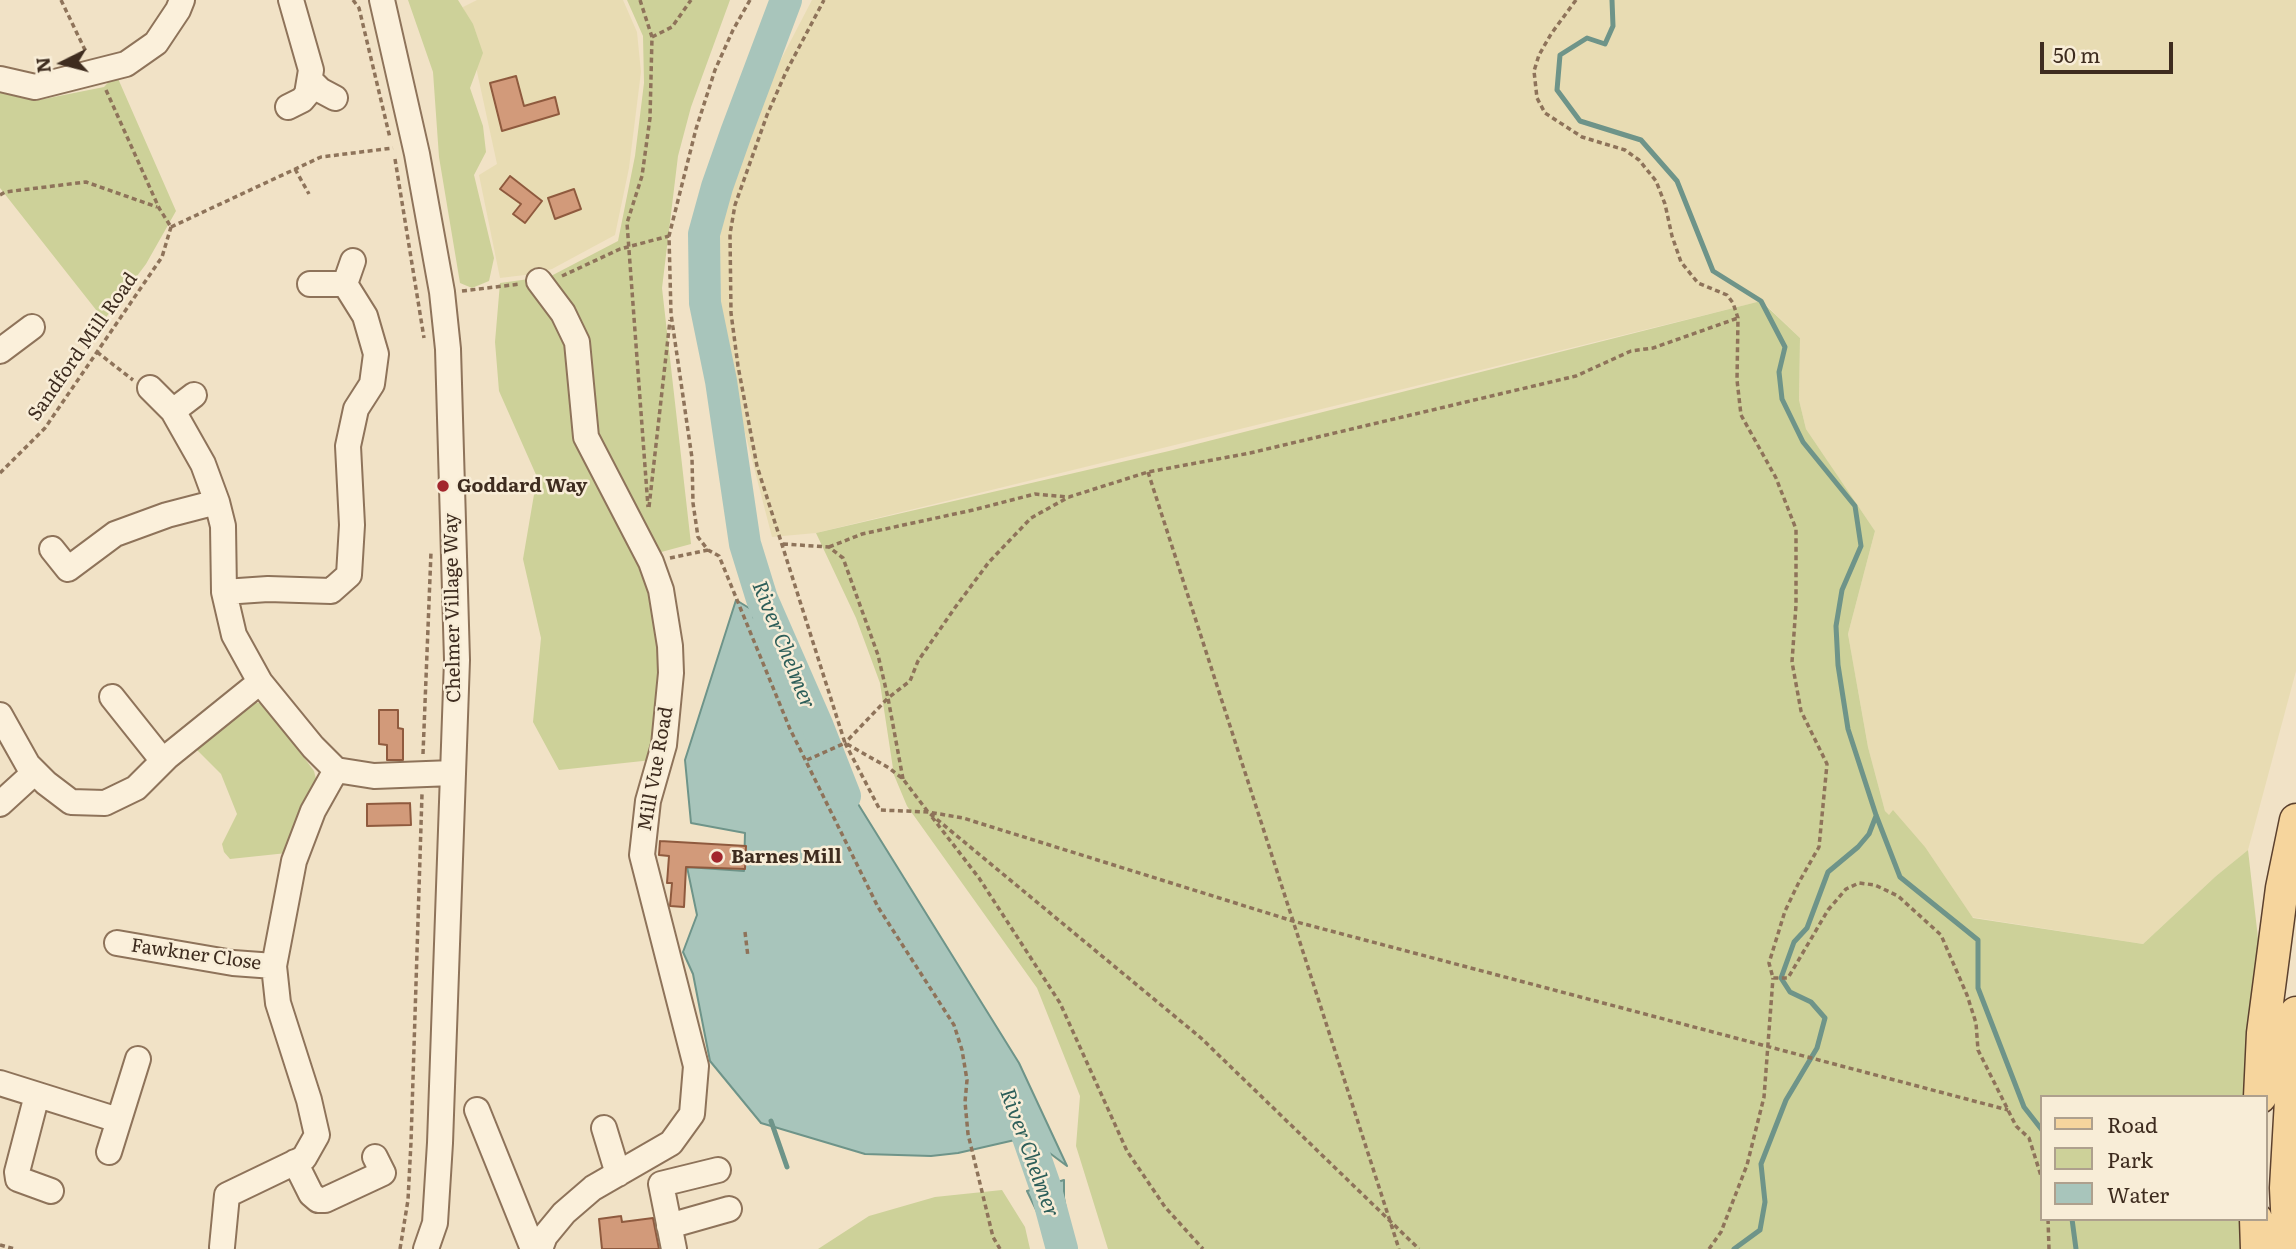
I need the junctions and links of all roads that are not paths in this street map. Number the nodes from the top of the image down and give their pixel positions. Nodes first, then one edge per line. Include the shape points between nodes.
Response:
1 (182, 0) edge
2 (291, 0) edge
3 (382, 0) edge
4 (0, 79) edge
5 (310, 80) junction
6 (335, 98) dead end
7 (288, 107) dead end
8 (539, 281) dead end
9 (310, 284) dead end
10 (32, 327) dead end
11 (0, 351) edge
12 (150, 388) road end
13 (194, 395) dead end
14 (173, 411) junction
15 (217, 502) junction
16 (52, 549) dead end
17 (224, 592) junction
18 (260, 682) junction
19 (112, 697) dead end
20 (0, 715) edge
21 (163, 761) junction
22 (336, 770) junction
23 (35, 772) junction
24 (453, 773) junction
25 (0, 804) edge
26 (2296, 820) edge
27 (117, 943) dead end
28 (274, 966) junction
29 (2296, 1013) edge
30 (138, 1059) dead end
31 (0, 1083) edge
32 (37, 1095) junction
33 (2260, 1095) edge
34 (477, 1110) dead end
35 (118, 1120) junction
36 (604, 1128) dead end
37 (109, 1152) dead end
38 (375, 1157) dead end
39 (295, 1162) junction
40 (718, 1170) dead end
41 (618, 1174) junction
42 (51, 1191) dead end
43 (729, 1209) dead end
44 (2256, 1221) edge
45 (435, 1223) junction
46 (671, 1237) edge
47 (222, 1247) dead end
48 (425, 1249) edge
49 (443, 1249) edge
50 (533, 1249) edge
51 (540, 1249) edge
52 (2258, 1249) edge
53 (2289, 1249) edge

1 - 4 street via 156,43 126,64 35,87
2 - 5 street via 311,69
3 - 24 street, Chelmer Village Way via 417,154 448,349 457,660
5 - 6 street
5 - 7 street via 307,94
8 - 41 street, Mill Vue Road via 577,342 586,438 651,562 661,590 670,646 664,745 648,801 642,855 696,1066 692,1114 671,1143
9 - 17 street via 349,273 376,354 372,384 356,409 348,446 349,575 331,592
10 - 11 street
12 - 14 street
13 - 14 street
14 - 15 street via 203,464
15 - 16 street via 115,534 68,569
15 - 17 street via 223,526
17 - 18 street via 234,635
18 - 21 street
18 - 22 street
19 - 21 street
20 - 23 street
21 - 23 street via 136,788 104,803 71,802
22 - 24 street via 374,776
22 - 28 street, Fawkner Close via 313,811 294,861
23 - 25 street
24 - 45 street, Chelmer Village Way
26 - 33 main road via 2280,902
27 - 28 street, Fawkner Close
28 - 39 street, Fawkner Close via 278,1003 317,1135 304,1158
29 - 53 main road via 2286,1188
30 - 35 street
31 - 32 street
32 - 35 street
32 - 42 street via 16,1172 19,1179
34 - 50 street
35 - 37 street
36 - 41 street
38 - 39 street via 383,1173 325,1200 311,1194
39 - 47 street, Fawkner Close via 227,1195
40 - 46 street via 660,1184
41 - 51 street, Mill Vue Road via 564,1213
43 - 46 street
44 - 52 main road
45 - 48 street, Chelmer Village Way
45 - 49 street, Chelmer Village Way

